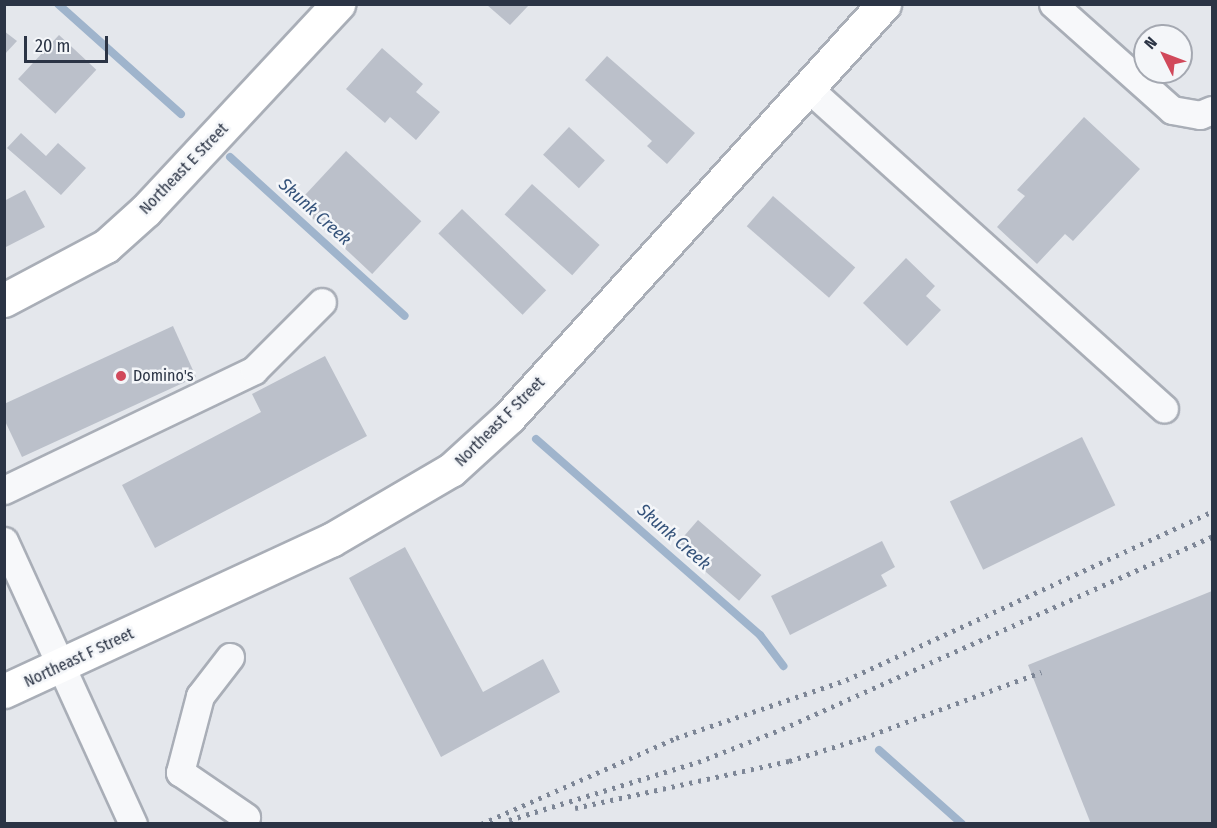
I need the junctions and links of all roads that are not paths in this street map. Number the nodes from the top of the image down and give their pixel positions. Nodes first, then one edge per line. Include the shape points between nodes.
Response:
1 (338, 4) edge
2 (884, 4) edge
3 (1053, 4) edge
4 (808, 88) junction
5 (1212, 110) edge
6 (4, 300) edge
7 (322, 302) dead end
8 (1164, 409) dead end
9 (4, 490) edge
10 (4, 541) edge
11 (230, 657) dead end
12 (63, 666) junction
13 (4, 691) edge
14 (246, 817) dead end
15 (134, 824) edge

1 - 6 main road, Northeast E Street via 154,201 106,246
2 - 4 main road, Northeast F Street
3 - 5 street via 1172,111 1200,115
4 - 8 street
4 - 12 main road, Northeast F Street via 509,417 451,470 331,540
7 - 9 street via 254,370
10 - 12 street
11 - 14 street via 200,696 180,772
12 - 13 main road, Northeast F Street
12 - 15 street

